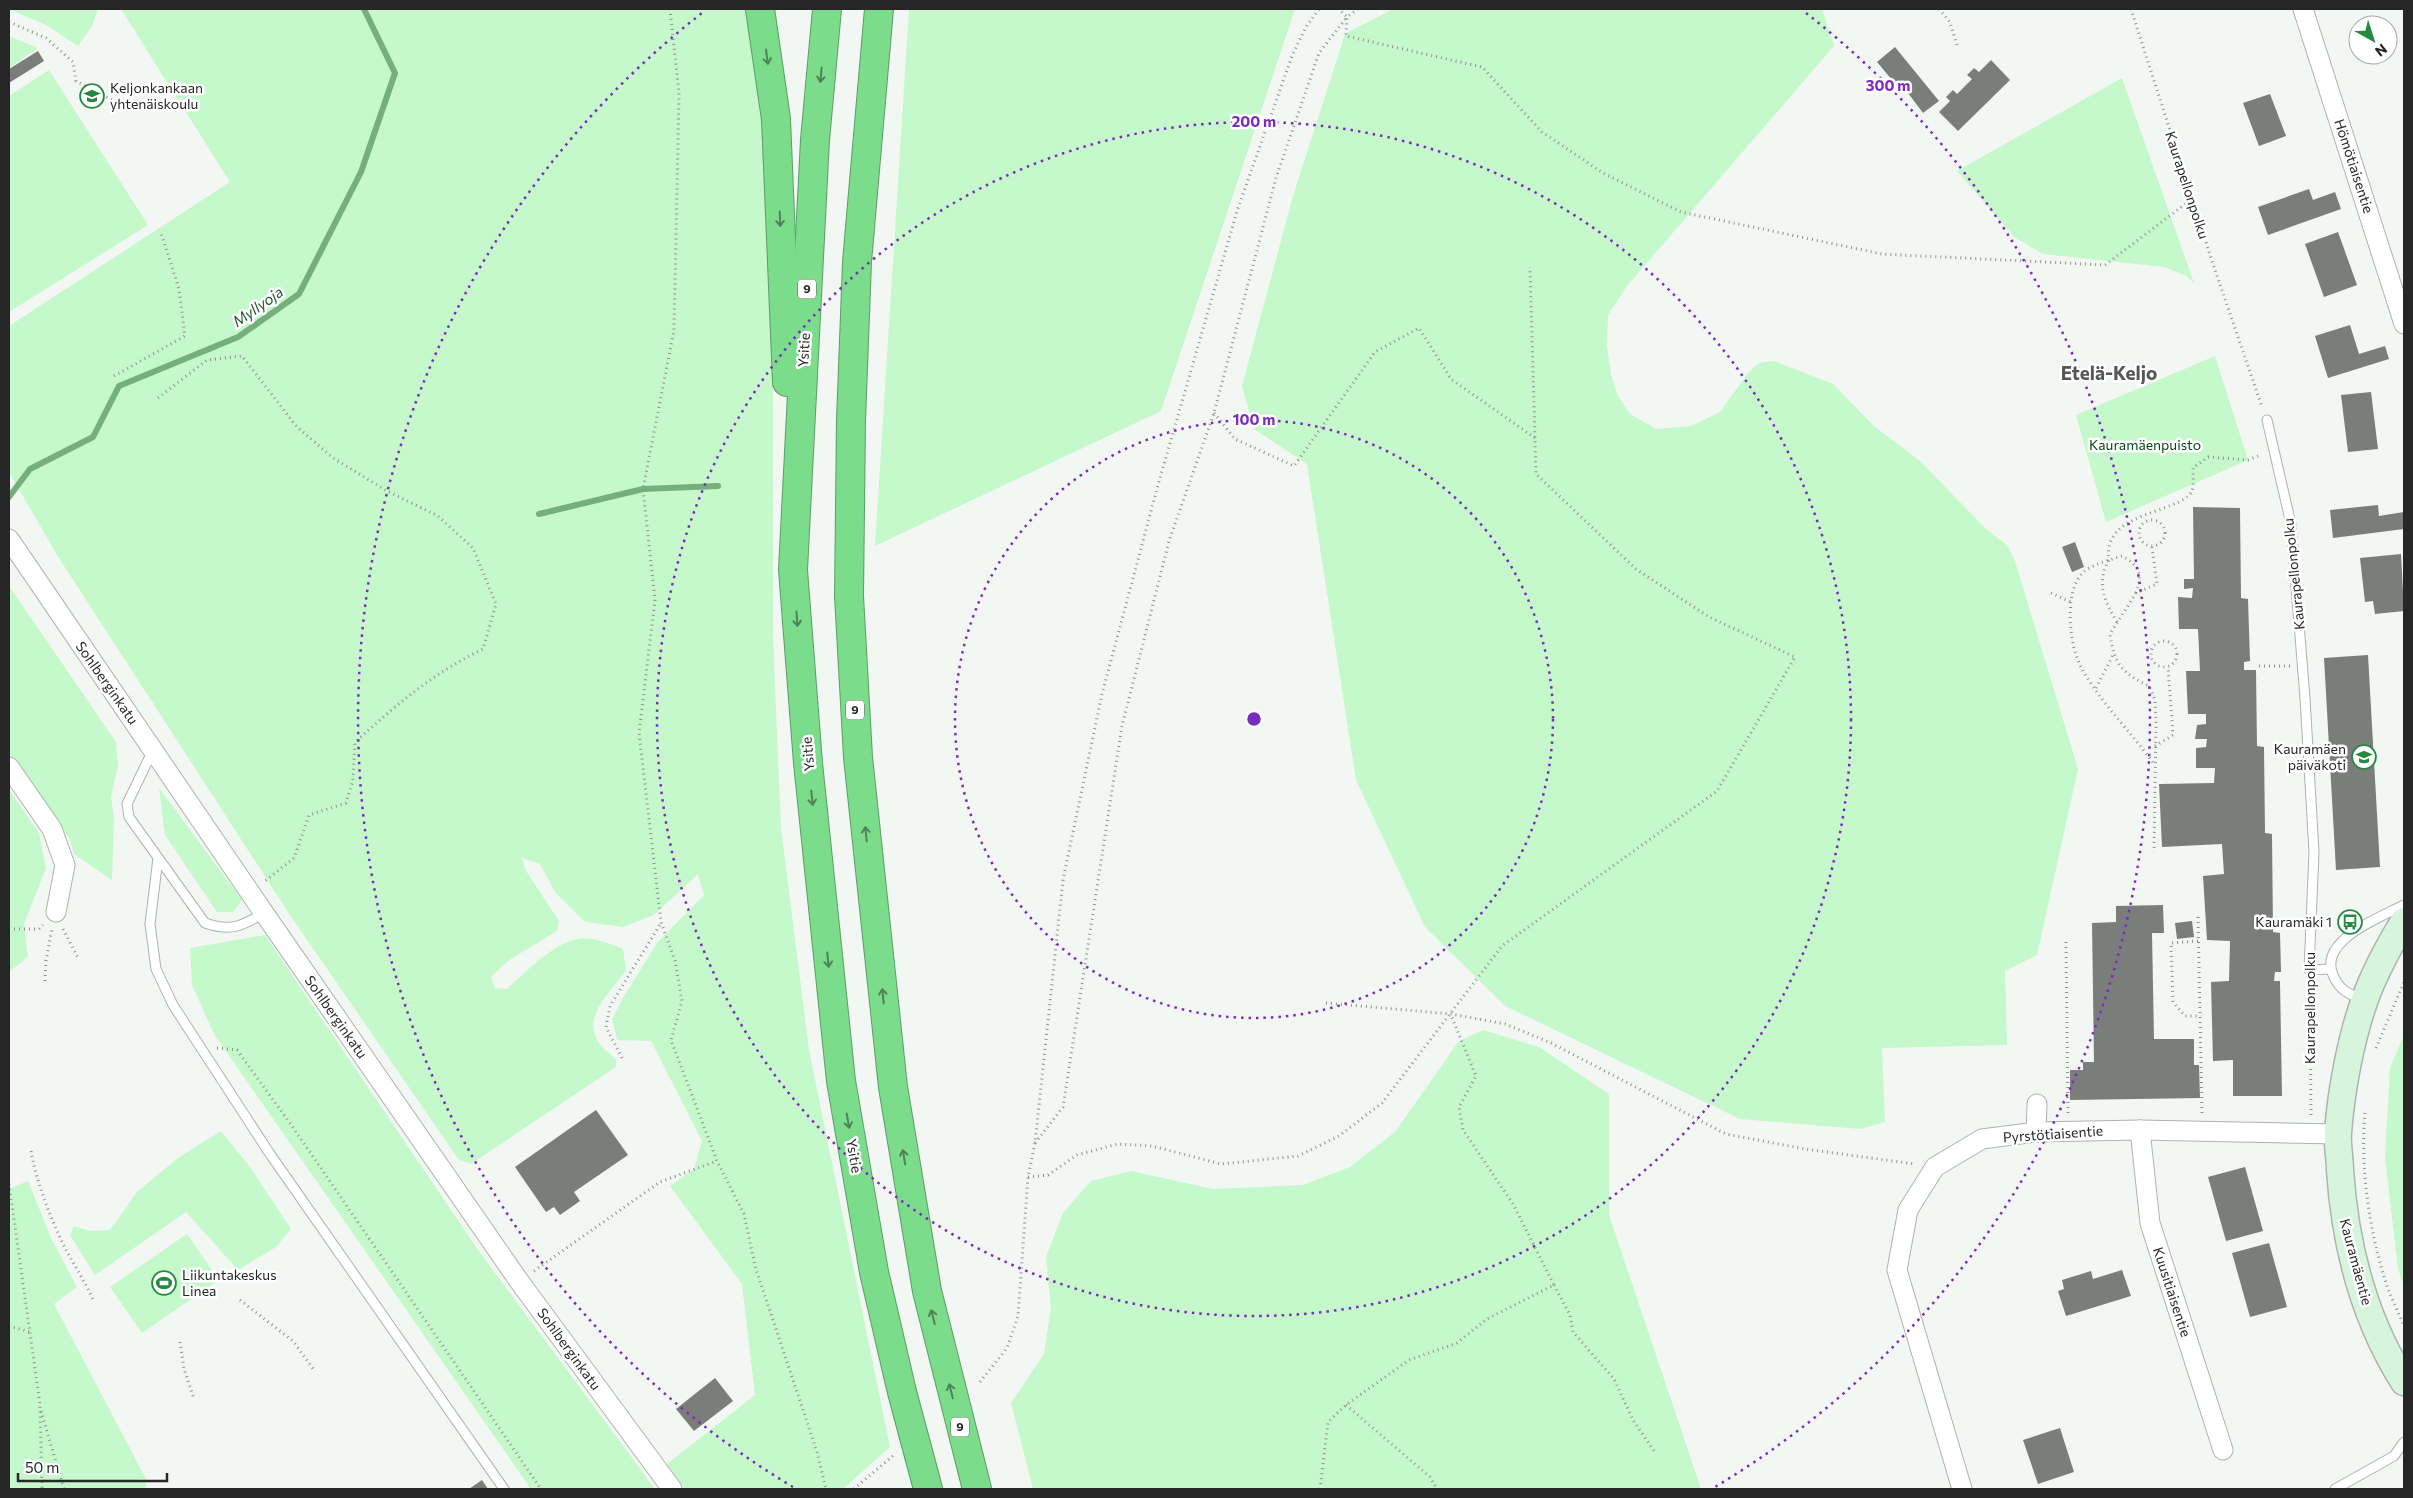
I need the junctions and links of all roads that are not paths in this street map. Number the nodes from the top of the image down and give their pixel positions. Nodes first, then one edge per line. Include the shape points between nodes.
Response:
1 (760, 9) edge
2 (827, 9) edge
3 (879, 9) edge
4 (2303, 9) edge
5 (2404, 324) edge
6 (2267, 420) road end
7 (9, 539) edge
8 (793, 570) junction
9 (153, 750) junction
10 (9, 767) edge
11 (158, 858) junction
12 (2404, 905) edge
13 (56, 912) road end
14 (264, 913) junction
15 (2404, 921) edge
16 (2330, 969) junction
17 (2365, 999) junction
18 (2037, 1104) dead end
19 (2140, 1130) junction
20 (2036, 1132) junction
21 (2338, 1134) junction
22 (2404, 1382) edge
23 (2404, 1442) edge
24 (2223, 1450) dead end
25 (504, 1489) edge
26 (672, 1489) edge
27 (928, 1489) edge
28 (977, 1489) edge
29 (1962, 1489) edge
30 (2335, 1489) edge

1 -> 8 highway via 776,119
2 -> 8 highway, Ysitie / 9 via 815,140
28 -> 3 highway, 9 via 927,1292 894,1097 858,757 849,596 851,420 857,262
4 - 5 street, Hömötiaisentie
6 - 16 lane, Kaurapellonpolku via 2291,524 2303,665 2314,852 2310,970
7 - 9 street, Sohlberginkatu
8 -> 27 highway, Ysitie / 9 via 808,763 841,1081 874,1272
9 - 11 lane via 127,804 129,817
9 - 14 street, Sohlberginkatu
10 - 13 street via 50,826 65,865
11 - 14 lane via 206,923 216,927 241,927
11 - 25 lane via 150,924 156,969 174,1004 270,1154
12 - 16 lane via 2349,934 2333,952
14 - 26 street, Sohlberginkatu via 519,1281
15 - 17 street, Kauramäentie via 2383,956
16 - 17 lane via 2337,985 2350,995
17 - 21 street, Kauramäentie via 2351,1047
18 - 20 street
19 - 20 street, Pyrstötiaisentie
19 - 21 street, Pyrstötiaisentie
19 - 24 street, Kuusitiaisentie via 2150,1222
20 - 29 street, Pyrstötiaisentie via 1982,1139 1935,1168 1908,1210 1897,1270
21 - 22 street, Kauramäentie via 2343,1210 2364,1300
23 - 30 lane via 2394,1456

